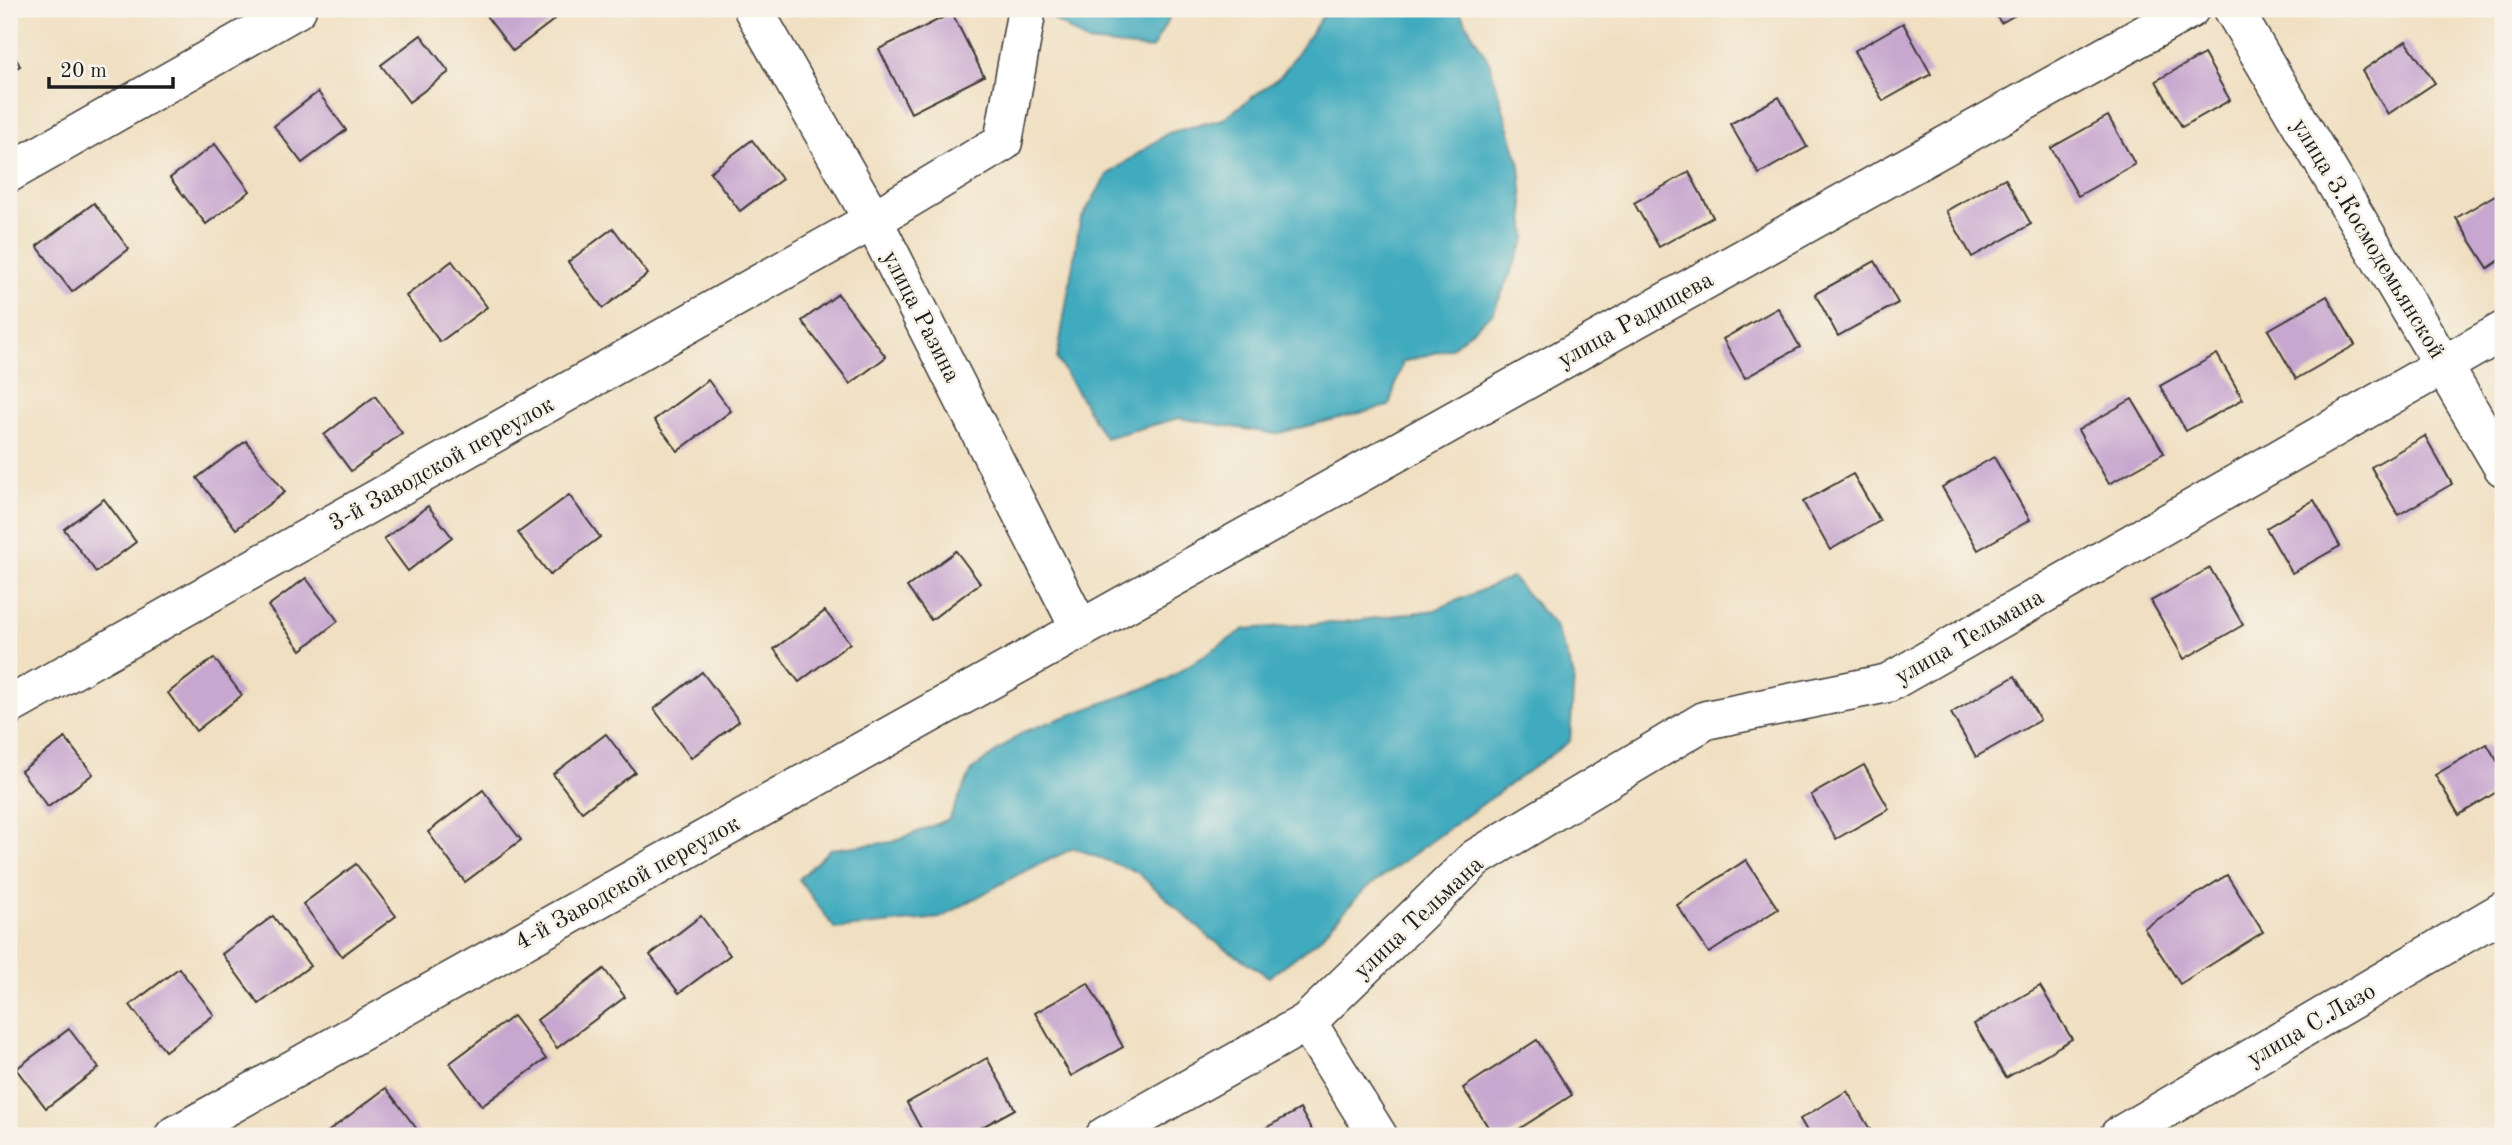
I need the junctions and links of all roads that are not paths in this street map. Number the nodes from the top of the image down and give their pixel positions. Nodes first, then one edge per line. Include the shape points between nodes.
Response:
1 (297, 9) edge
2 (753, 9) edge
3 (1027, 9) edge
4 (2190, 9) edge
5 (2233, 9) edge
6 (9, 173) edge
7 (873, 220) junction
8 (2503, 331) edge
9 (2444, 365) junction
10 (2503, 467) edge
11 (1080, 629) junction
12 (9, 706) edge
13 (2503, 911) edge
14 (1307, 1022) junction
15 (174, 1136) edge
16 (1105, 1136) edge
17 (1378, 1136) edge
18 (2119, 1136) edge

1 - 6 street
2 - 7 street, улица Разина
3 - 7 street, 3-й Заводской переулок via 1003,142
4 - 11 street, улица Радищева
5 - 9 street, улица З.Космодемьянской
7 - 11 street, улица Разина
7 - 12 street, 3-й Заводской переулок
8 - 9 street, улица Тельмана
9 - 10 street, улица З.Космодемьянской
9 - 14 street, улица Тельмана via 1888,683 1706,720 1476,858
11 - 15 street, 4-й Заводской переулок
13 - 18 street, улица С.Лазо
14 - 16 street, улица Тельмана
14 - 17 street

